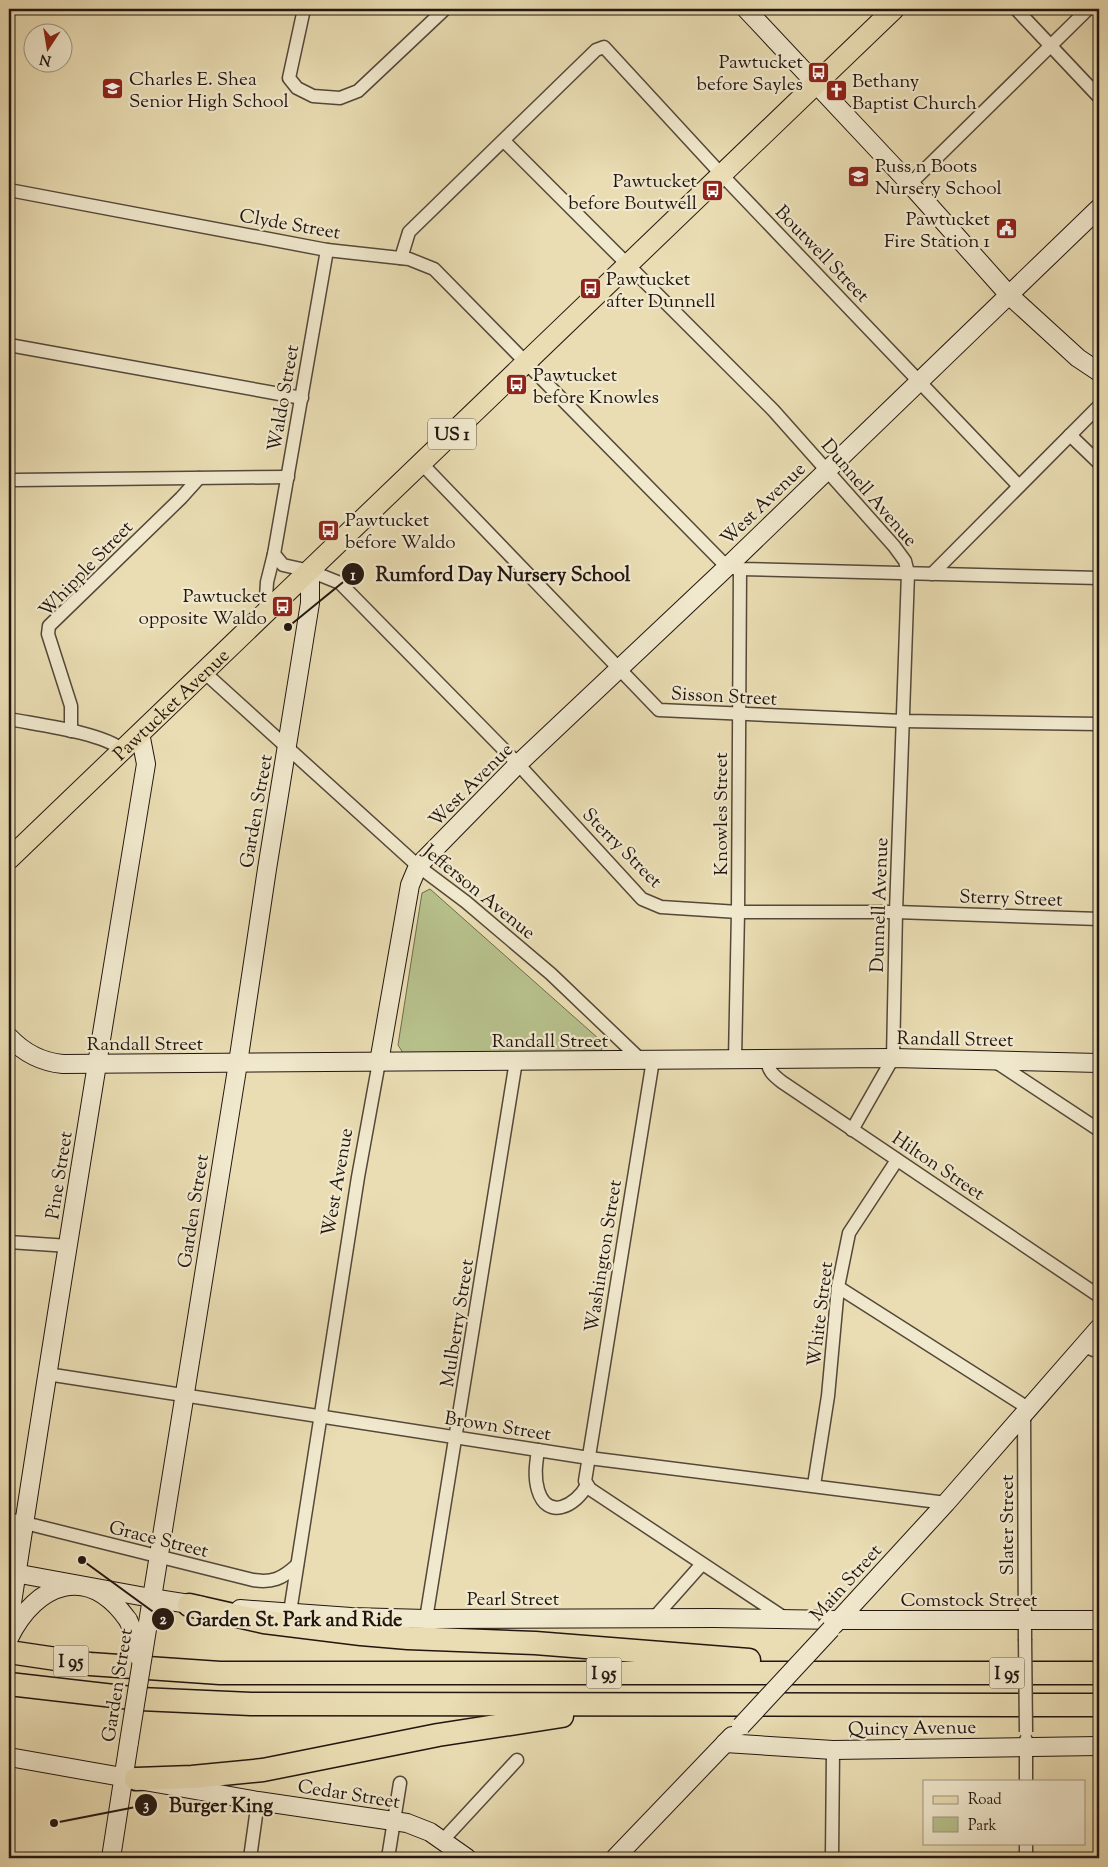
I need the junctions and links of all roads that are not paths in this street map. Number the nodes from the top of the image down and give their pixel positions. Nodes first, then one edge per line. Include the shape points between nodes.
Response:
1 (304, 9) edge
2 (445, 9) edge
3 (746, 9) edge
4 (894, 9) edge
5 (1016, 9) edge
6 (1088, 9) edge
7 (1052, 45) junction
8 (815, 85) junction
9 (1099, 97) edge
10 (504, 141) junction
11 (722, 175) junction
12 (910, 184) junction
13 (9, 190) edge
14 (1099, 208) edge
15 (327, 250) junction
16 (401, 258) junction
17 (628, 264) junction
18 (1009, 295) junction
19 (9, 345) edge
20 (526, 363) junction
21 (1099, 372) edge
22 (919, 381) junction
23 (302, 398) junction
24 (1099, 406) edge
25 (1070, 435) junction
26 (421, 463) junction
27 (1099, 463) edge
28 (827, 471) junction
29 (288, 477) junction
30 (199, 478) junction
31 (16, 480) dead end
32 (1019, 486) junction
33 (274, 554) junction
34 (733, 568) junction
35 (310, 571) junction
36 (908, 573) junction
37 (932, 574) junction
38 (1099, 578) edge
39 (265, 614) junction
40 (619, 669) junction
41 (204, 672) junction
42 (739, 715) junction
43 (9, 719) edge
44 (903, 720) junction
45 (1099, 724) edge
46 (71, 732) junction
47 (140, 733) junction
48 (287, 746) junction
49 (123, 750) junction
50 (518, 764) junction
51 (9, 859) edge
52 (418, 866) junction
53 (738, 912) junction
54 (896, 912) junction
55 (1099, 919) edge
56 (9, 1037) edge
57 (893, 1058) junction
58 (735, 1059) junction
59 (767, 1059) junction
60 (647, 1060) junction
61 (993, 1060) junction
62 (516, 1061) junction
63 (379, 1062) junction
64 (1099, 1063) edge
65 (97, 1064) junction
66 (238, 1064) junction
67 (852, 1130) junction
68 (1099, 1130) edge
69 (896, 1160) junction
70 (9, 1242) edge
71 (69, 1246) junction
72 (838, 1286) junction
73 (1099, 1296) edge
74 (1099, 1328) edge
75 (1091, 1349) edge
76 (47, 1374) junction
77 (184, 1396) junction
78 (1026, 1410) junction
79 (320, 1416) junction
80 (1005, 1434) junction
81 (456, 1438) junction
82 (1024, 1448) junction
83 (538, 1450) junction
84 (589, 1458) junction
85 (587, 1486) junction
86 (814, 1486) junction
87 (946, 1503) junction
88 (16, 1521) edge
89 (158, 1557) junction
90 (702, 1564) junction
91 (297, 1565) junction
92 (12, 1573) edge
93 (85, 1586) junction
94 (152, 1598) junction
95 (189, 1605) junction
96 (290, 1612) junction
97 (654, 1618) junction
98 (426, 1619) junction
99 (786, 1619) junction
100 (1025, 1620) junction
101 (1099, 1620) edge
102 (9, 1623) edge
103 (835, 1625) junction
104 (9, 1638) edge
105 (9, 1652) edge
106 (914, 1673) junction
107 (1099, 1673) edge
108 (140, 1674) junction
109 (9, 1684) edge
110 (648, 1704) junction
111 (1099, 1705) edge
112 (1026, 1739) junction
113 (725, 1743) junction
114 (1099, 1746) edge
115 (833, 1750) junction
116 (9, 1757) edge
117 (517, 1760) dead end
118 (130, 1778) junction
119 (1026, 1780) edge
120 (400, 1783) dead end
121 (258, 1801) junction
122 (394, 1821) junction
123 (443, 1840) junction
124 (1026, 1844) edge
125 (111, 1858) edge
126 (250, 1858) edge
127 (388, 1858) edge
128 (468, 1858) edge
129 (615, 1858) edge
130 (832, 1858) edge
131 (1026, 1858) edge

1 - 2 street via 289,78 297,88 313,96 340,98 358,91
3 - 8 main road
4 - 8 main road, Pawtucket Avenue / US 1
5 - 7 street
6 - 7 street
7 - 9 street
7 - 12 street
8 - 11 main road, Pawtucket Avenue / US 1
8 - 12 main road
10 - 11 street, Boutwell Street via 596,50 604,47
10 - 16 street via 409,232
10 - 17 street, Dunnell Avenue
11 - 17 main road, Pawtucket Avenue / US 1
11 - 22 street, Boutwell Street
12 - 18 main road
13 - 15 street, Clyde Street
14 - 18 main road, West Avenue
15 - 16 street, Clyde Street
15 - 23 street, Waldo Street
16 - 20 street, Clyde Street via 434,269
17 - 20 main road, Pawtucket Avenue / US 1
17 - 28 street, Dunnell Avenue via 774,410
18 - 21 main road via 1078,358
18 - 22 main road, West Avenue
19 - 23 street
20 - 26 main road, Pawtucket Avenue / US 1
20 - 34 street
22 - 28 main road, West Avenue
22 - 32 street, Boutwell Street
23 - 29 street, Waldo Street
24 - 25 street
25 - 27 street
25 - 32 street
26 - 35 main road, Pawtucket Avenue / US 1
26 - 40 street, Sisson Street
28 - 34 main road, West Avenue
28 - 36 street, Dunnell Avenue via 894,546 905,561
29 - 30 street
29 - 33 street, Waldo Street
30 - 31 street
30 - 46 street, Whipple Street via 50,626 48,634 71,706
32 - 37 street
33 - 35 street via 283,564
33 - 39 street, Waldo Street via 267,582
34 - 36 street
34 - 40 main road, West Avenue
34 - 42 street, Knowles Street
35 - 39 main road, Pawtucket Avenue / US 1
35 - 48 main road, Garden Street via 310,603
35 - 50 street, Sterry Street via 340,583
36 - 37 street
36 - 44 street, Dunnell Avenue
37 - 38 street
39 - 41 main road, Pawtucket Avenue / US 1
40 - 42 street, Sisson Street via 659,710
40 - 50 main road, West Avenue
41 - 47 main road, Pawtucket Avenue / US 1
41 - 48 street, Jefferson Avenue
42 - 44 street, Sisson Street
42 - 53 street, Knowles Street
43 - 46 street
44 - 45 street, Sisson Street
44 - 54 street, Dunnell Avenue
46 - 49 street via 98,737
47 - 49 main road, Pawtucket Avenue / US 1
47 - 65 main road, Pine Street via 146,764
48 - 52 street, Jefferson Avenue
48 - 66 main road, Garden Street
49 - 51 main road, Pawtucket Avenue / US 1
50 - 52 main road, West Avenue
50 - 53 street, Sterry Street via 642,899 661,907
52 - 60 street, Jefferson Avenue via 551,974
52 - 63 main road, West Avenue via 410,885
53 - 54 street, Sterry Street
53 - 58 street, Knowles Street
54 - 55 street, Sterry Street
54 - 57 street, Dunnell Avenue
56 - 65 main road, Randall Street via 44,1061
57 - 59 main road, Randall Street
57 - 61 main road, Randall Street
57 - 67 street, Dunnell Avenue
58 - 59 main road, Randall Street
58 - 60 main road, Randall Street
59 - 67 street, Hilton Street via 768,1068 777,1078
60 - 62 main road, Randall Street
60 - 84 street, Washington Street
61 - 64 main road, Randall Street
61 - 68 street
62 - 63 main road, Randall Street
62 - 81 street, Mulberry Street
63 - 66 main road, Randall Street
63 - 79 street, West Avenue
65 - 66 main road, Randall Street
65 - 71 main road, Pine Street
66 - 77 main road, Garden Street
67 - 69 street, Hilton Street
69 - 72 street, White Street via 848,1233
69 - 73 street, Hilton Street
70 - 71 street
71 - 76 main road, Pine Street
72 - 78 street
72 - 86 street, White Street via 828,1396
74 - 75 main road, Main Street
75 - 78 main road, Main Street
76 - 77 street, Brown Street
76 - 88 main road, Pine Street
77 - 79 street, Brown Street
77 - 89 main road, Garden Street
78 - 80 main road, Main Street
78 - 82 street, Slater Street
79 - 81 street, Brown Street
79 - 91 street, West Avenue
80 - 82 street, Slater Street
80 - 87 main road, Main Street
81 - 83 street, Brown Street
81 - 98 street, Mulberry Street
82 - 100 street, Slater Street
83 - 84 street, Brown Street
83 - 85 street via 534,1470 544,1502 562,1508 582,1495
84 - 85 street, Washington Street
84 - 86 street, Brown Street
85 - 90 street
86 - 87 street, Brown Street
87 - 103 main road, Main Street
88 - 89 street, Grace Street
88 - 92 main road, Pine Street
89 - 91 street, Grace Street via 267,1582
89 - 94 main road, Garden Street
90 - 97 street
90 - 99 street
91 - 96 street, West Avenue
92 - 93 main road, Pearl Street
92 - 102 main road, Pine Street
93 - 94 main road, Pearl Street
93 - 104 main road via 54,1590 44,1595 29,1606
93 - 108 main road, bridge via 110,1600 128,1620 135,1638
94 - 95 main road, Pearl Street
94 - 108 main road, Garden Street, bridge
95 - 96 main road, Pearl Street
95 - 106 highway via 264,1622 361,1634 535,1643
96 - 98 main road, Pearl Street
97 - 98 main road, Pearl Street
97 - 99 main road, Pearl Street
99 - 103 main road, Pearl Street
100 - 101 main road, Comstock Street
100 - 103 main road, Comstock Street
100 - 112 street, Slater Street, bridge
103 - 113 main road, Main Street, bridge
105 - 106 highway, I 95 via 90,1664 220,1673
106 - 107 highway, I 95
108 - 118 main road, Garden Street, bridge via 129,1742
109 - 110 highway, I 95 via 117,1698 207,1703
110 - 111 highway, I 95
110 - 118 highway via 474,1729 263,1770 192,1777
112 - 114 main road, Quincy Avenue
112 - 115 main road, Quincy Avenue
112 - 119 street, Slater Street
113 - 115 main road, Quincy Avenue
113 - 129 main road, Main Street
115 - 130 street
116 - 118 main road, Cedar Street
117 - 123 street
118 - 121 main road, Cedar Street
118 - 125 main road, Garden Street
120 - 122 street
121 - 122 main road, Cedar Street
121 - 126 street
122 - 123 main road, Cedar Street via 419,1827
122 - 127 street
123 - 128 main road, Cedar Street
124 - 131 street

